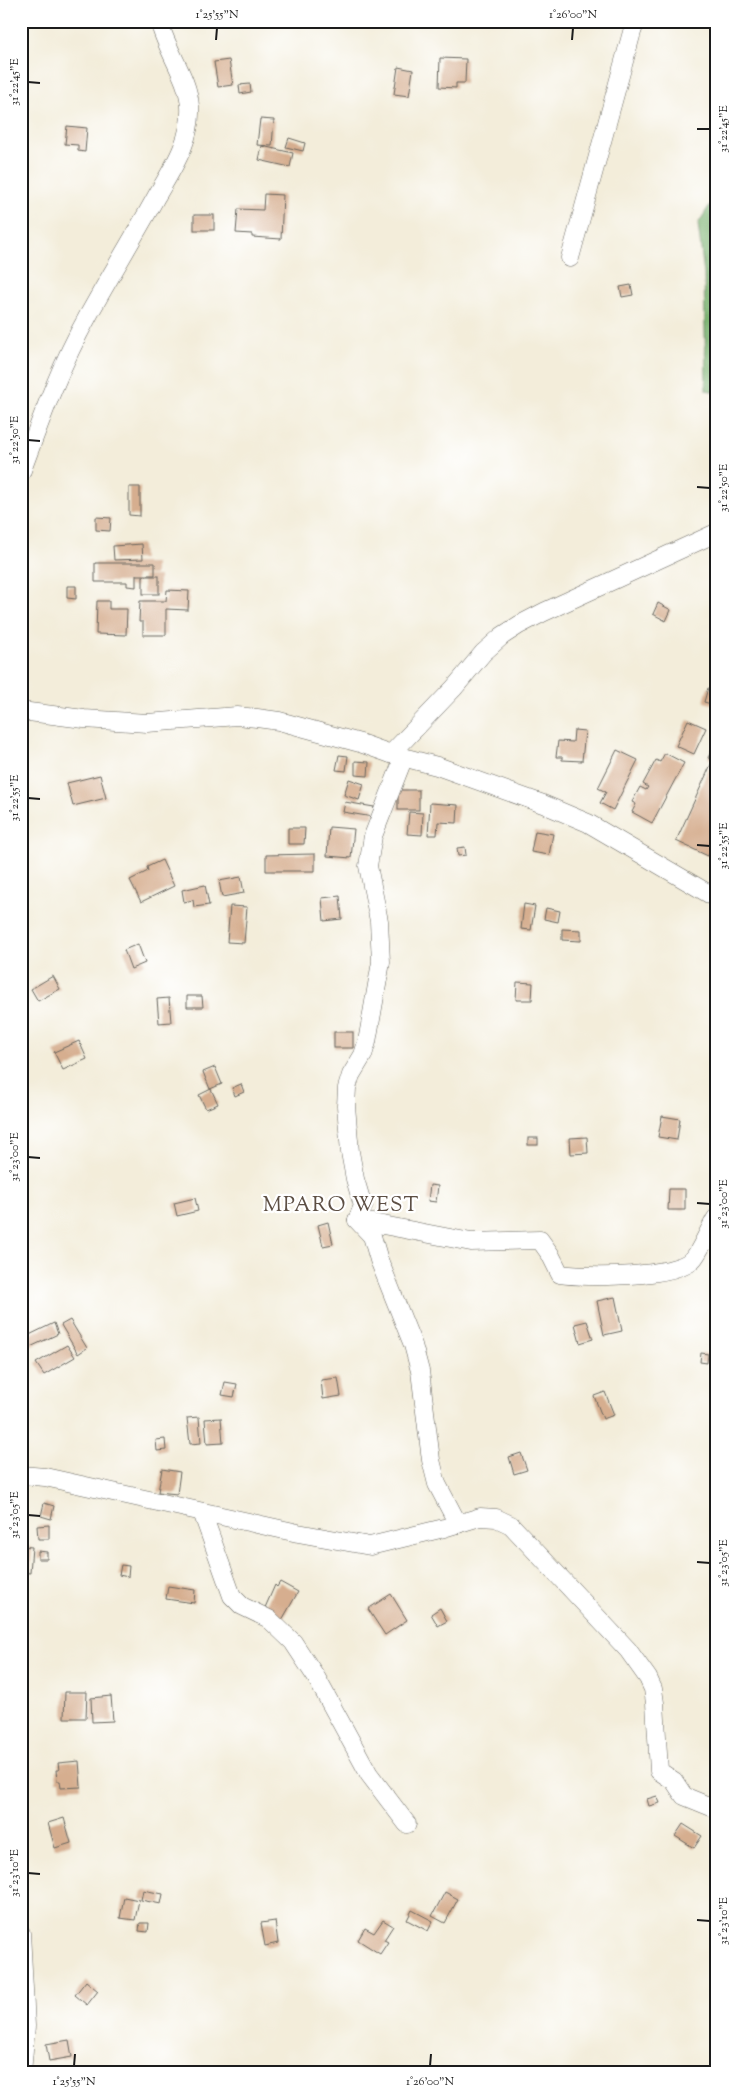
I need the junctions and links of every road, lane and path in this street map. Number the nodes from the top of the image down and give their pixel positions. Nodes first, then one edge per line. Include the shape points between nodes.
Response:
1 (159, 21) edge
2 (636, 21) edge
3 (570, 258) dead end
4 (21, 473) edge
5 (716, 533) edge
6 (21, 711) edge
7 (398, 755) junction
8 (716, 898) edge
9 (716, 1218) edge
10 (357, 1220) junction
11 (21, 1475) edge
12 (202, 1512) junction
13 (458, 1524) junction
14 (716, 1809) edge
15 (407, 1824) dead end
16 (21, 1933) edge
17 (22, 2073) edge

1 - 4 street via 186,88 190,105 189,129 182,150 68,353
2 - 3 street
5 - 7 street via 544,612 502,636 482,653
6 - 7 street via 147,723 237,716 257,718
7 - 8 street via 544,804 588,823
7 - 10 street via 373,836 368,866 379,921 381,962 367,1042 347,1088 350,1152 363,1206
9 - 10 street via 693,1259 674,1269 578,1277 560,1274 540,1240 470,1242
10 - 13 street via 372,1236 378,1260 413,1345 437,1484
11 - 12 street via 44,1477
12 - 13 street via 370,1546
12 - 15 street via 232,1596 242,1606 269,1620 294,1642 369,1774
13 - 14 street via 480,1517 496,1518 511,1525 628,1650 652,1689 659,1771 674,1782 684,1796
16 - 17 street via 26,2026

